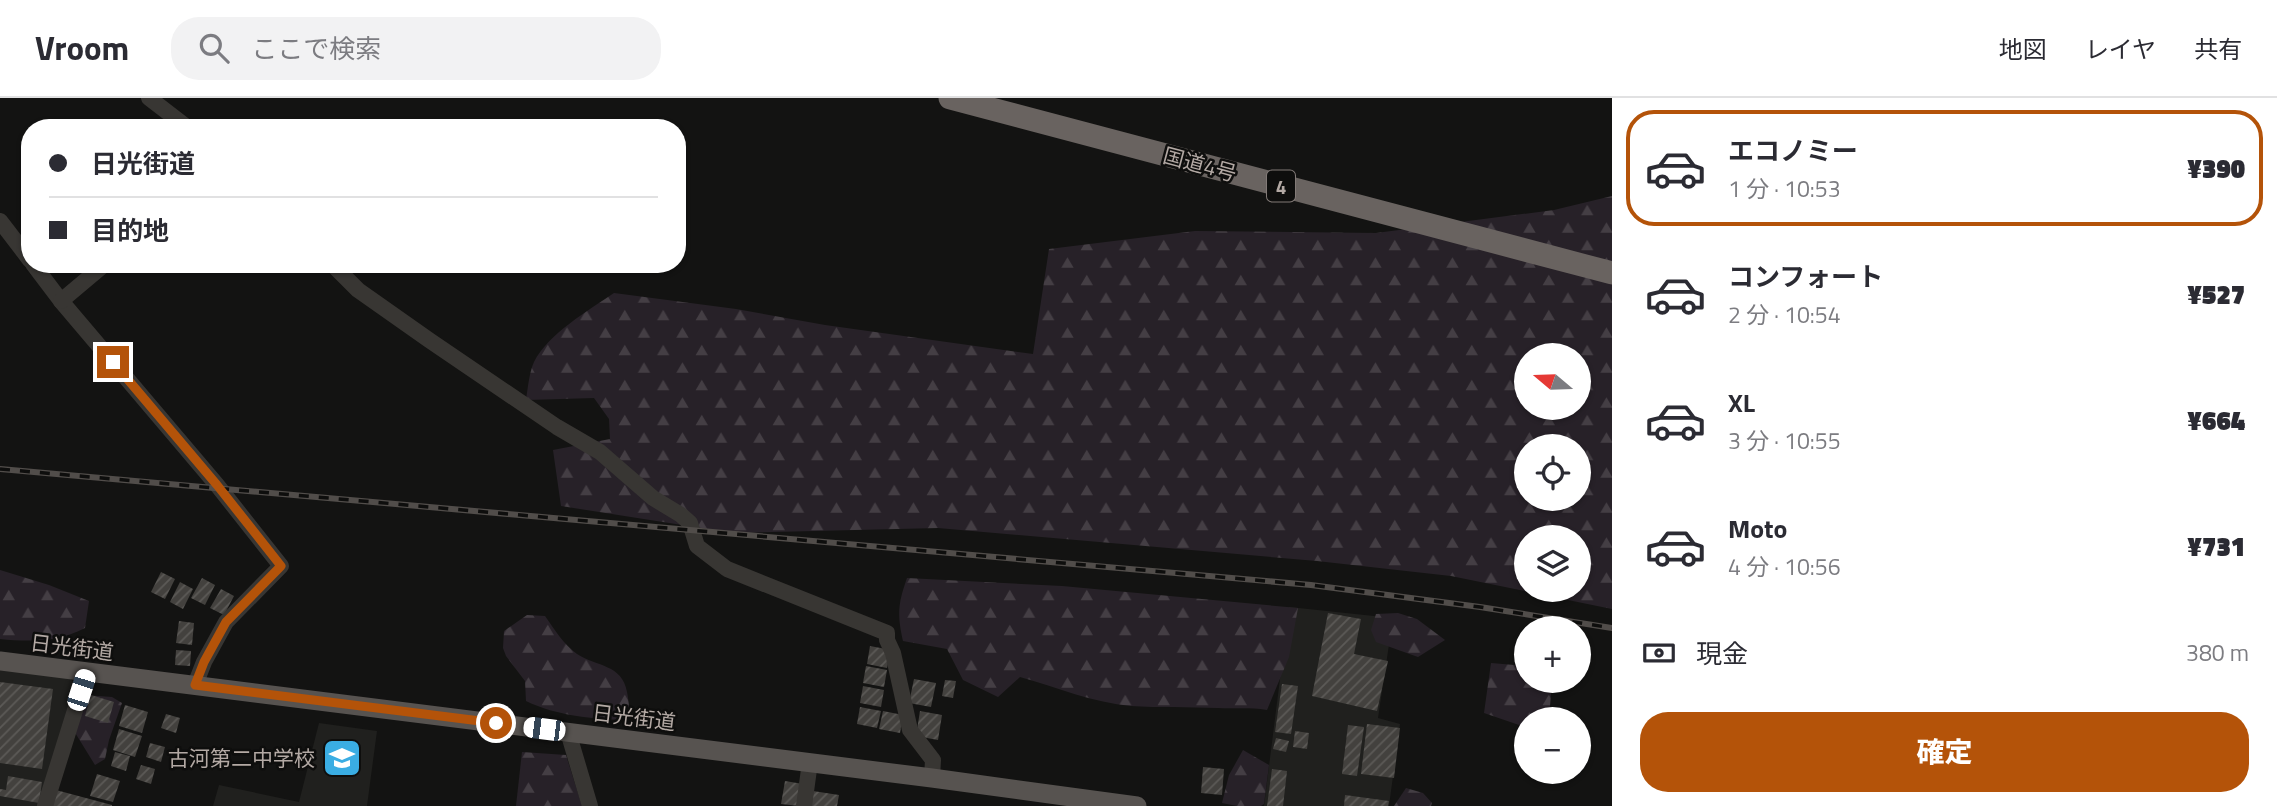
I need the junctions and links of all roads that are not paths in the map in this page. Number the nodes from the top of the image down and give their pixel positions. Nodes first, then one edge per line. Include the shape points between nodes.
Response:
1 (149, 98) edge
2 (950, 98) edge
3 (176, 119) edge
4 (0, 220) edge
5 (21, 248) edge
6 (40, 273) edge
7 (95, 273) edge
8 (341, 273) edge
9 (1612, 273) edge
10 (61, 301) junction
11 (0, 661) edge
12 (87, 671) junction
13 (195, 685) junction
14 (568, 732) junction
15 (810, 762) junction
16 (932, 778) junction
17 (45, 806) edge
18 (590, 806) edge
19 (804, 806) edge
20 (1137, 806) edge

1 - 3 street
2 - 9 highway, 国道4号 / 4
4 - 5 street
6 - 10 street
7 - 10 street
8 - 16 street via 409,326 600,452 690,523 698,547 727,569 887,633 910,730 933,760
10 - 13 street via 281,566 226,622
11 - 12 main road, 日光街道
12 - 13 main road, 日光街道
12 - 17 street
13 - 14 main road, 日光街道
14 - 15 main road, 日光街道
14 - 18 street
15 - 16 main road, 日光街道
15 - 19 street
16 - 20 main road, 日光街道

